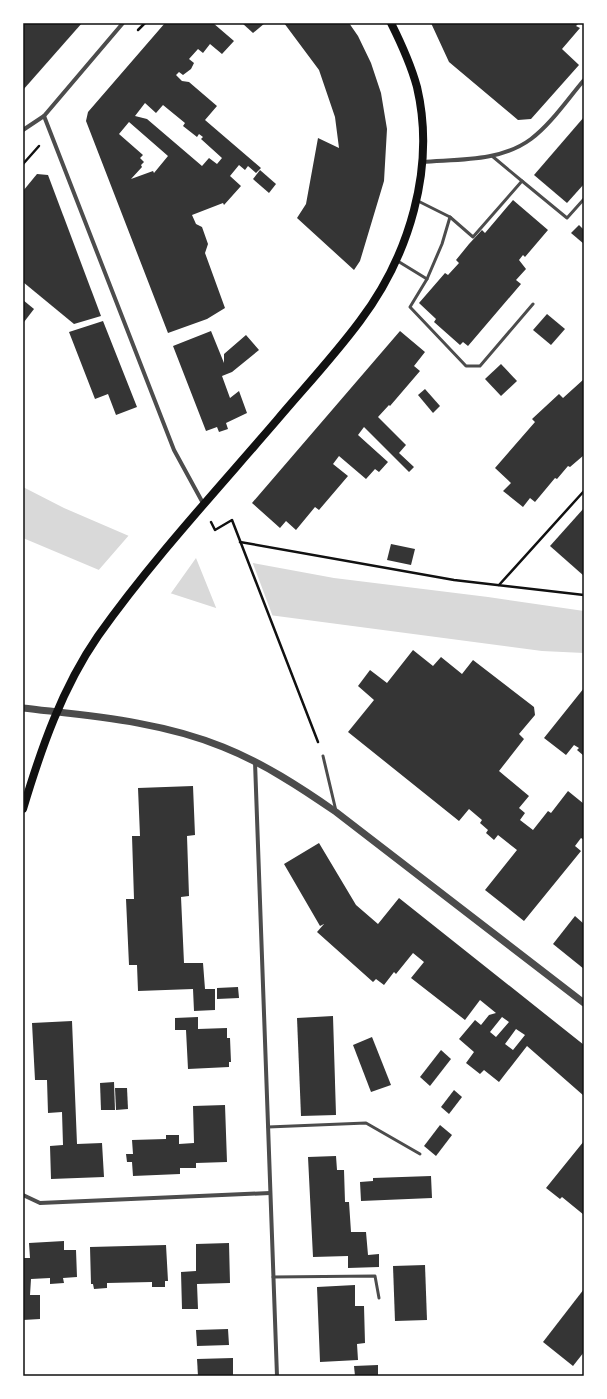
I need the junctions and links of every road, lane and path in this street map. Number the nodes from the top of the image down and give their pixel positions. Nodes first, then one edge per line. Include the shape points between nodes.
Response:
1 (122, 23) edge
2 (391, 23) edge
3 (584, 80) edge
4 (44, 116) junction
5 (23, 130) edge
6 (492, 156) junction
7 (422, 162) junction
8 (522, 181) junction
9 (584, 199) edge
10 (416, 200) junction
11 (450, 217) junction
12 (396, 259) junction
13 (427, 279) junction
14 (533, 304) dead end
15 (584, 491) edge
16 (204, 505) junction
17 (240, 542) junction
18 (498, 585) junction
19 (584, 595) edge
20 (23, 708) edge
21 (57, 712) junction
22 (323, 756) joint
23 (255, 761) junction
24 (23, 809) edge
25 (336, 812) junction
26 (584, 1003) edge
27 (268, 1126) junction
28 (420, 1154) dead end
29 (270, 1193) junction
30 (23, 1195) edge
31 (273, 1277) junction
32 (379, 1298) dead end
33 (277, 1376) edge

1 - 4 street
2 - 7 main road via 417,87 422,126
3 - 6 street via 531,139
4 - 5 street
4 - 16 street via 174,450
6 - 7 street
6 - 8 lane
7 - 10 main road
8 - 9 lane via 567,218
8 - 11 lane via 473,237
10 - 11 lane
10 - 12 main road
11 - 13 lane
12 - 13 lane
12 - 16 main road via 361,320
13 - 14 lane via 410,308 466,366 480,366
15 - 18 path
16 - 17 path via 215,530 232,520
16 - 21 main road via 130,594 89,650
17 - 18 path via 439,578
17 - 22 path
18 - 19 path
20 - 21 street
21 - 23 street via 155,726 208,742
21 - 24 main road via 35,768
22 - 25 lane
23 - 25 street
23 - 27 street
25 - 26 street
27 - 28 lane via 366,1123
27 - 29 street
29 - 30 street via 40,1203
29 - 31 street
31 - 32 lane via 375,1276
31 - 33 street

